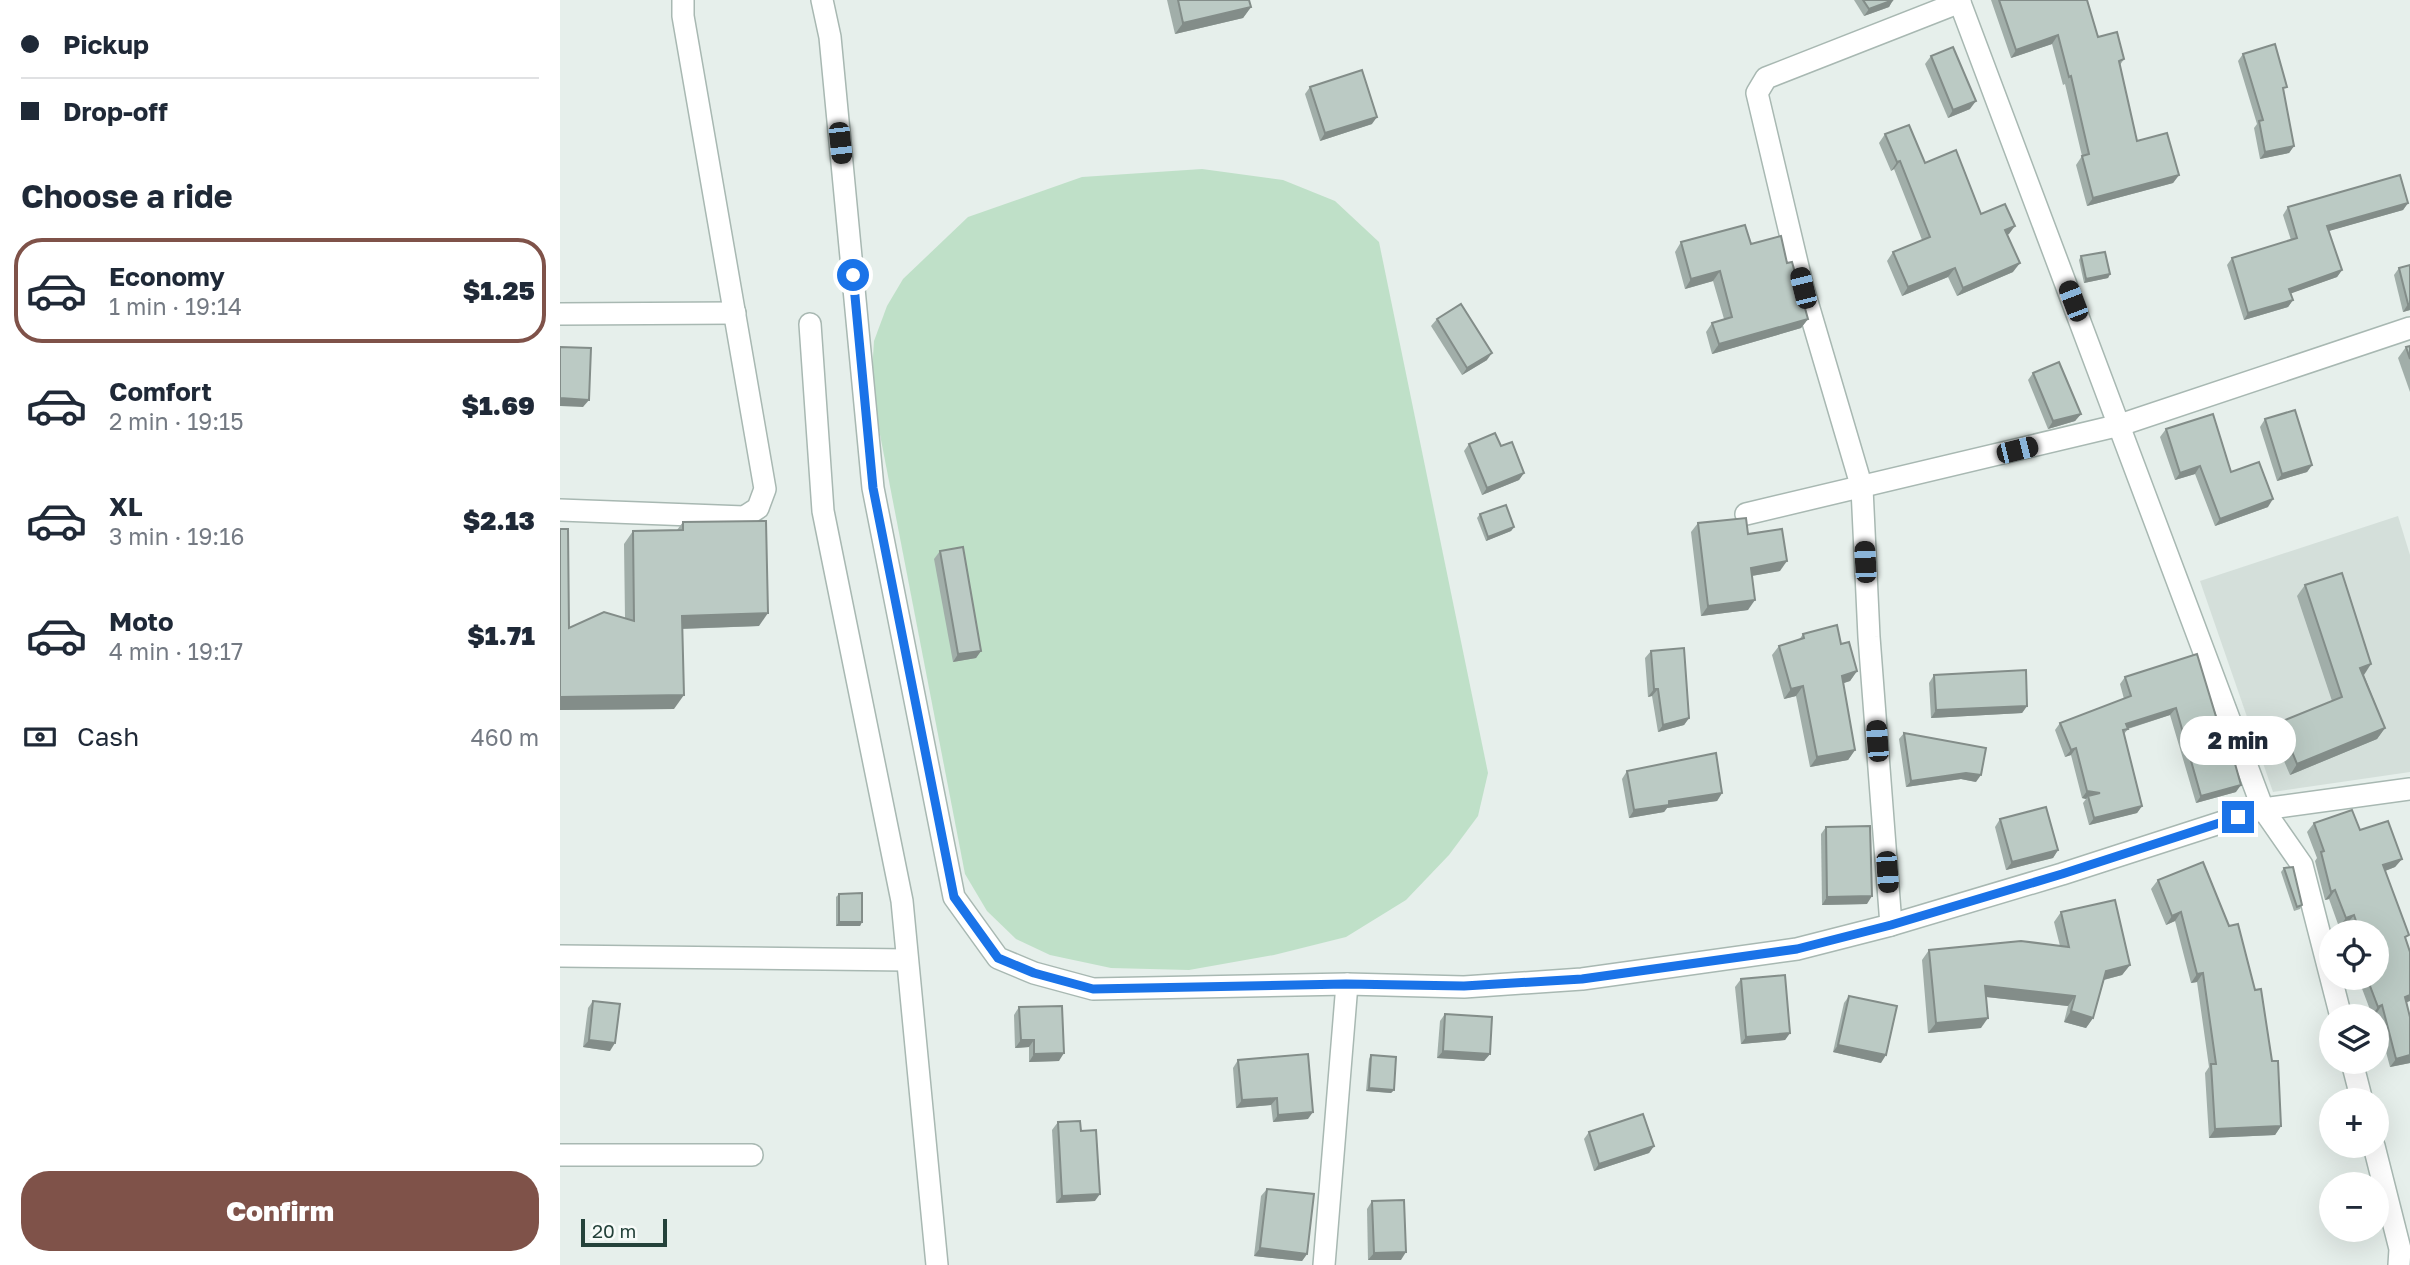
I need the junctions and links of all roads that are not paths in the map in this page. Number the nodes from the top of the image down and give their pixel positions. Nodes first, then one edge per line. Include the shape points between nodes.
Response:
1 (682, 0) edge
2 (822, 0) edge
3 (1960, 1) edge
4 (735, 313) junction
5 (560, 314) edge
6 (810, 324) dead end
7 (2410, 328) edge
8 (2120, 425) junction
9 (1862, 488) junction
10 (560, 510) edge
11 (1746, 514) dead end
12 (2410, 789) edge
13 (2263, 809) junction
14 (1891, 925) junction
15 (560, 956) edge
16 (907, 960) junction
17 (1346, 984) junction
18 (2338, 1004) edge
19 (752, 1155) dead end
20 (560, 1156) edge
21 (2377, 1158) edge
22 (937, 1265) edge
23 (1324, 1265) edge
24 (2399, 1265) edge

1 - 4 street
2 - 17 street via 830,37 873,488 954,897 998,958 1093,989
3 - 8 street
3 - 9 street via 1766,78 1757,93 1803,288
4 - 5 street
4 - 10 street via 765,489 758,508 744,517
6 - 16 street via 822,511 902,901
7 - 8 street
8 - 9 street
8 - 13 street
9 - 11 street
9 - 14 street
12 - 13 street
13 - 14 street
13 - 18 street via 2302,865
14 - 17 street via 1797,949 1582,979 1464,986
15 - 16 street
16 - 22 street
17 - 23 street
19 - 20 street
21 - 24 street via 2400,1249

